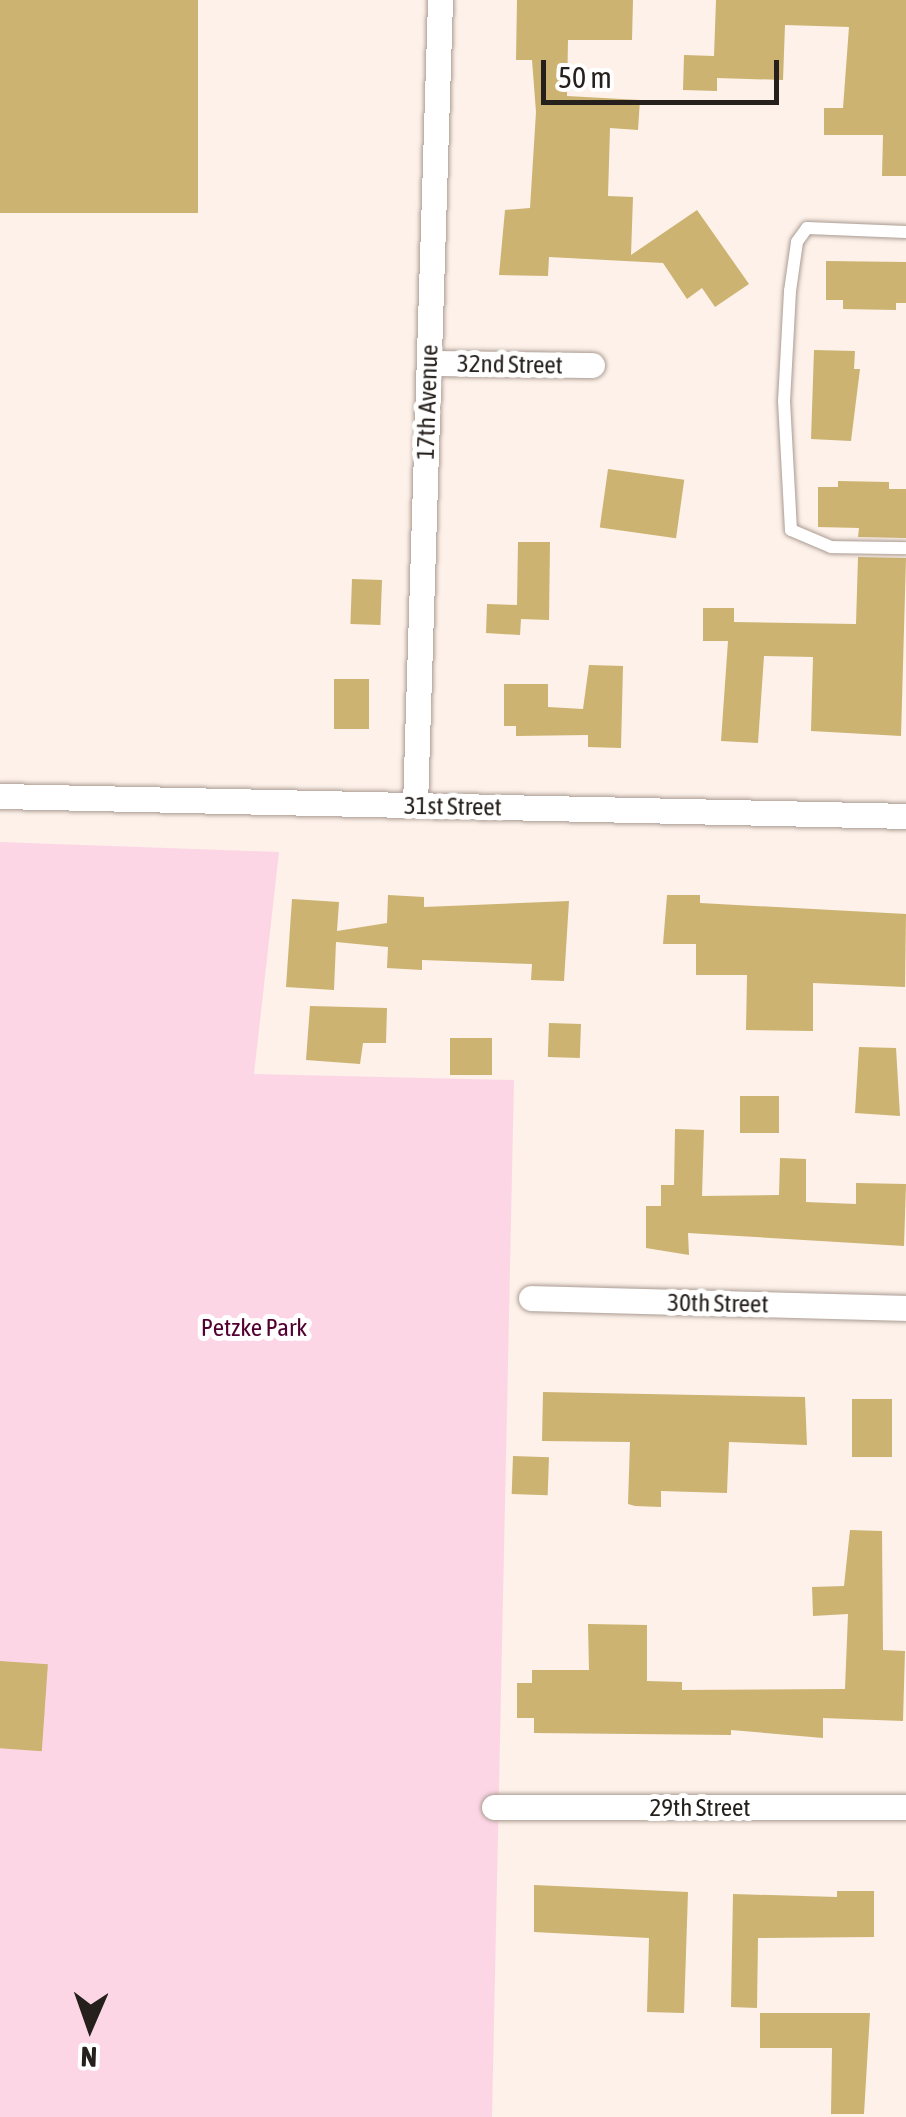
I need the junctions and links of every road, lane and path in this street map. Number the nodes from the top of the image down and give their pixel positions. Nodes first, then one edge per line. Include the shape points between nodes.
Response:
1 (440, 0) edge
2 (906, 232) edge
3 (428, 363) junction
4 (592, 364) dead end
5 (906, 548) edge
6 (0, 796) edge
7 (415, 805) junction
8 (906, 816) edge
9 (531, 1298) dead end
10 (906, 1308) edge
11 (906, 1807) edge
12 (494, 1808) dead end

1 - 3 street, 17th Avenue
2 - 5 lane via 807,228 798,242 790,291 784,402 791,530 831,548
3 - 4 street, 32nd Street
3 - 7 street, 17th Avenue
6 - 7 street, 31st Street
7 - 8 street, 31st Street
9 - 10 street, 30th Street
11 - 12 street, 29th Street

